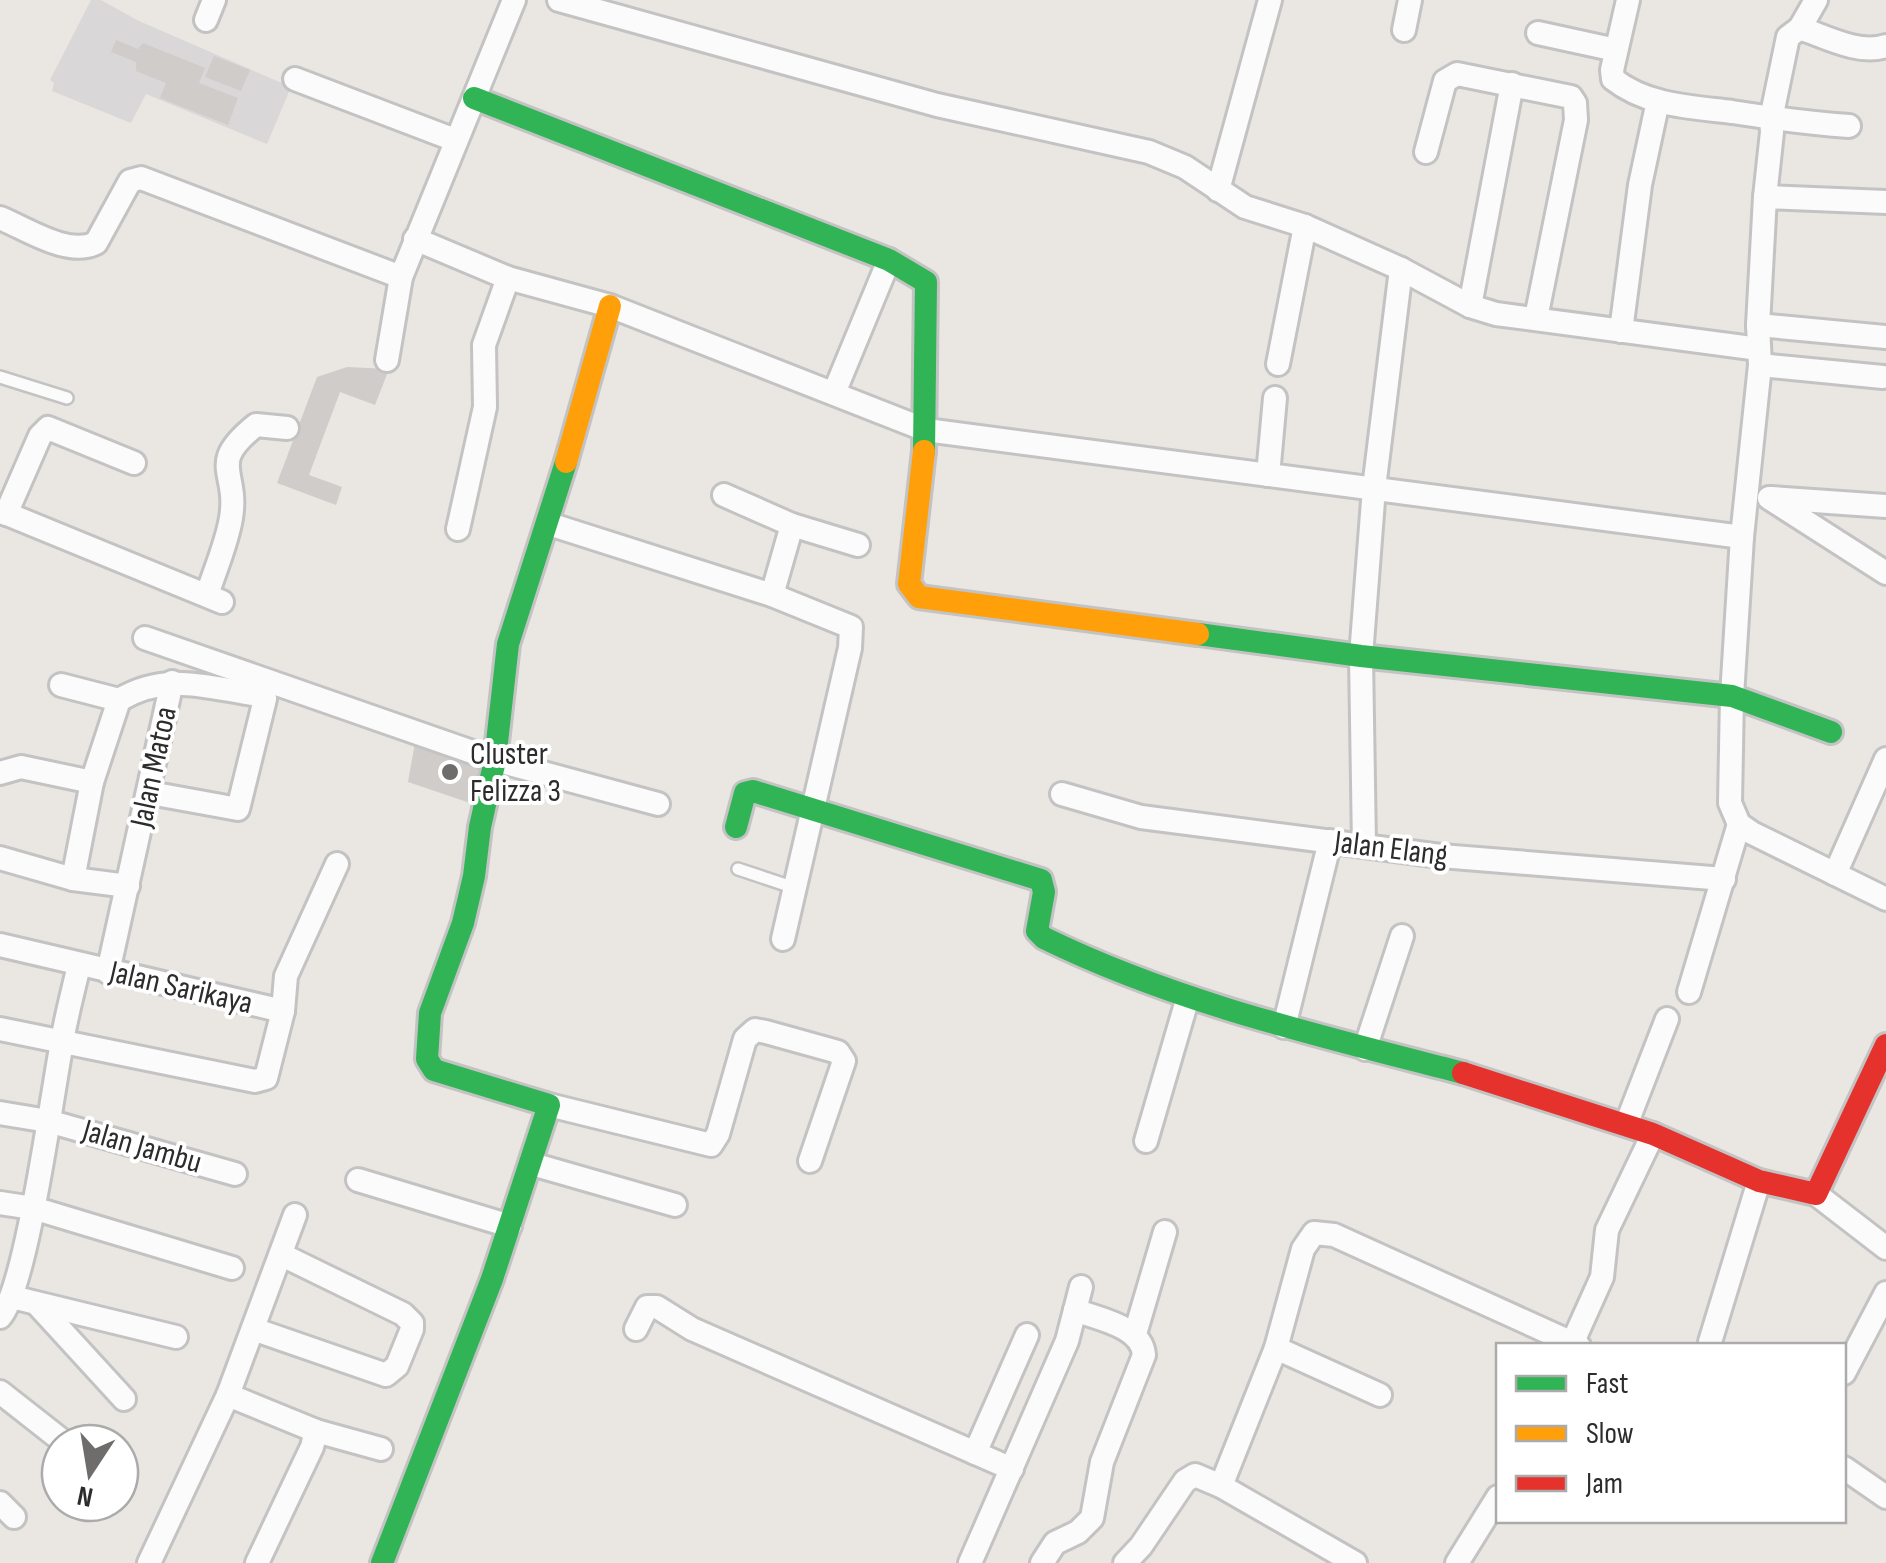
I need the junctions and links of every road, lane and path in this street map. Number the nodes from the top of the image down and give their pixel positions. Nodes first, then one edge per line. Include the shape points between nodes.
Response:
1 (514, 0) edge
2 (559, 0) edge
3 (1270, 0) edge
4 (1410, 0) edge
5 (1628, 0) edge
6 (1816, 0) edge
7 (1800, 28) junction
8 (1404, 30) dead end
9 (1538, 34) dead end
10 (1886, 46) edge
11 (1616, 50) junction
12 (296, 79) dead end
13 (1512, 84) junction
14 (474, 98) junction
15 (1658, 101) junction
16 (1771, 119) junction
17 (1849, 126) dead end
18 (455, 140) junction
19 (1426, 152) dead end
20 (1218, 190) junction
21 (1765, 197) junction
22 (1886, 202) edge
23 (0, 218) edge
24 (1305, 226) junction
25 (415, 239) junction
26 (889, 260) junction
27 (1401, 269) junction
28 (401, 278) junction
29 (508, 278) junction
30 (610, 306) junction
31 (1470, 306) junction
32 (1536, 318) junction
33 (1758, 325) junction
34 (1621, 331) junction
35 (1886, 337) edge
36 (1759, 357) junction
37 (386, 360) dead end
38 (1278, 364) dead end
39 (0, 377) edge
40 (1883, 377) dead end
41 (834, 393) junction
42 (67, 398) dead end
43 (1275, 398) dead end
44 (286, 428) dead end
45 (926, 430) junction
46 (134, 464) dead end
47 (1268, 475) junction
48 (1374, 488) junction
49 (724, 495) dead end
50 (1758, 496) junction
51 (1886, 506) edge
52 (3, 512) edge
53 (550, 524) junction
54 (792, 524) junction
55 (458, 529) dead end
56 (1742, 537) junction
57 (858, 546) dead end
58 (1886, 573) edge
59 (772, 595) junction
60 (146, 638) dead end
61 (1361, 656) junction
62 (177, 683) junction
63 (62, 685) dead end
64 (1732, 696) junction
65 (120, 700) junction
66 (1831, 732) dead end
67 (1886, 759) edge
68 (495, 760) junction
69 (0, 773) edge
70 (92, 782) junction
71 (150, 793) junction
72 (1062, 794) dead end
73 (658, 804) dead end
74 (1865, 806) junction
75 (812, 809) junction
76 (1886, 818) edge
77 (1738, 824) junction
78 (736, 827) dead end
79 (1330, 842) junction
80 (1364, 846) junction
81 (0, 858) edge
82 (336, 864) dead end
83 (738, 869) dead end
84 (1835, 874) junction
85 (73, 879) junction
86 (1724, 879) junction
87 (128, 886) junction
88 (794, 888) junction
89 (1886, 899) edge
90 (1402, 936) dead end
91 (783, 940) dead end
92 (0, 945) edge
93 (79, 964) junction
94 (108, 972) junction
95 (1690, 992) dead end
96 (1188, 997) junction
97 (283, 1011) junction
98 (1667, 1019) dead end
99 (1284, 1027) junction
100 (0, 1030) edge
101 (62, 1042) junction
102 (1886, 1045) edge
103 (1365, 1049) junction
104 (549, 1105) junction
105 (0, 1114) edge
106 (48, 1120) junction
107 (1626, 1125) junction
108 (1653, 1134) junction
109 (1146, 1141) dead end
110 (810, 1161) dead end
111 (532, 1164) junction
112 (235, 1174) dead end
113 (358, 1180) dead end
114 (1759, 1181) junction
115 (1816, 1194) junction
116 (0, 1203) edge
117 (675, 1205) dead end
118 (33, 1208) junction
119 (295, 1215) dead end
120 (510, 1226) junction
121 (1165, 1232) dead end
122 (1886, 1248) edge
123 (282, 1255) junction
124 (232, 1268) dead end
125 (1081, 1287) dead end
126 (1886, 1293) edge
127 (37, 1304) junction
128 (5, 1308) edge
129 (1075, 1310) junction
130 (253, 1329) junction
131 (636, 1329) dead end
132 (1135, 1334) junction
133 (1026, 1335) dead end
134 (176, 1337) dead end
135 (1710, 1342) dead end
136 (1570, 1343) edge
137 (1575, 1343) edge
138 (1276, 1348) junction
139 (1846, 1369) edge
140 (0, 1392) edge
141 (228, 1395) junction
142 (1380, 1395) dead end
143 (124, 1399) dead end
144 (40, 1423) edge
145 (316, 1431) junction
146 (380, 1449) dead end
147 (975, 1453) junction
148 (1012, 1469) junction
149 (1846, 1469) edge
150 (1221, 1486) junction
151 (1886, 1496) edge
152 (1496, 1499) edge
153 (157, 1560) edge
154 (263, 1561) edge
155 (382, 1563) edge
156 (970, 1563) edge
157 (1042, 1563) edge
158 (1124, 1563) edge
159 (1354, 1563) edge
160 (1457, 1563) edge

1 - 14 street
2 - 20 street via 937,105 1149,152
3 - 20 street
4 - 8 street
5 - 11 street
6 - 7 street
7 - 10 street via 1853,46
7 - 16 street via 1788,37
9 - 11 street
11 - 15 street via 1613,79
12 - 18 street
13 - 19 street via 1450,77
13 - 31 street
13 - 32 street via 1571,97 1576,110
14 - 18 street
14 - 26 street
15 - 16 street
15 - 34 street
16 - 17 street
16 - 21 street
18 - 25 street
20 - 24 street via 1260,213
21 - 22 street
21 - 33 street
23 - 28 street via 87,248 130,181 141,178
24 - 27 street
24 - 38 street
25 - 28 street
25 - 29 street
26 - 41 street
26 - 45 street via 926,282
27 - 31 street
27 - 48 street
28 - 37 street
29 - 30 street
29 - 55 street via 484,345 485,407
30 - 41 street
30 - 53 street
31 - 32 street
32 - 34 street
33 - 35 street
33 - 36 street
34 - 36 street
36 - 40 street
36 - 50 street
39 - 42 lane
41 - 45 street
43 - 47 street
44 - 52 street via 256,425 229,451 230,522 215,598
45 - 47 street
45 - 61 street via 909,584 919,597
46 - 52 street via 48,428
47 - 48 street
48 - 56 street
48 - 61 street
49 - 54 street
50 - 51 street
50 - 56 street
50 - 58 street
53 - 59 street
53 - 68 street via 508,644
54 - 57 street
54 - 59 street
56 - 64 street
59 - 75 street via 853,630
60 - 68 street
61 - 64 street
61 - 80 street
62 - 65 street, Jalan Matoa via 142,686
62 - 71 street, Jalan Matoa
62 - 71 street via 265,699 242,803 234,810
63 - 65 street
64 - 66 street
64 - 77 street via 1730,804
65 - 70 street, Jalan Matoa
67 - 74 street
68 - 73 street
68 - 104 street via 464,923 430,1013 426,1059 441,1074
69 - 70 street via 22,767
70 - 85 street, Jalan Matoa
71 - 87 street, Jalan Matoa
72 - 79 street, Jalan Elang via 1141,817
74 - 76 street
74 - 84 street
75 - 78 street via 749,790
75 - 88 street
75 - 96 street via 1041,880 1036,930 1044,938
77 - 84 street
77 - 86 street
79 - 80 street, Jalan Elang
79 - 99 street
80 - 86 street, Jalan Elang
81 - 85 street
82 - 97 street via 286,976
83 - 88 lane
84 - 89 street
85 - 87 street
86 - 95 street
87 - 94 street, Jalan Matoa
88 - 91 street
90 - 103 street
92 - 93 street, Jalan Sarikaya
93 - 94 street, Jalan Sarikaya
93 - 101 street
94 - 97 street, Jalan Sarikaya
96 - 99 street
96 - 109 street
97 - 101 street via 270,1074 262,1080
98 - 107 street
99 - 103 street
100 - 101 street
101 - 106 street
102 - 115 street
103 - 107 street
104 - 110 street via 710,1146 745,1040 756,1030 766,1032 838,1052 844,1061
104 - 111 street
105 - 106 street, Jalan Jambu
106 - 112 street, Jalan Jambu
106 - 118 street
107 - 108 street
108 - 114 street
108 - 137 street via 1608,1230 1602,1277
111 - 117 street
111 - 120 street
113 - 120 street
114 - 115 street
114 - 135 street
115 - 122 street
116 - 118 street
118 - 124 street
118 - 128 street
119 - 123 street
120 - 155 street
121 - 132 street
123 - 130 street
123 - 130 street via 403,1314 412,1323 407,1341 386,1375
125 - 129 street
126 - 139 street
127 - 128 street
127 - 134 street
127 - 143 street
129 - 132 street
129 - 148 street
130 - 141 street
131 - 147 street via 647,1307 657,1307 692,1330
132 - 157 street via 1142,1363 1102,1462 1092,1518 1055,1543
133 - 147 street
136 - 138 street via 1324,1232 1306,1240
138 - 142 street
138 - 150 street
140 - 144 street
141 - 145 street
141 - 153 street
145 - 146 street
145 - 154 street
147 - 148 street
148 - 156 street
149 - 151 street
150 - 158 street via 1195,1475 1185,1481
150 - 159 street
152 - 160 street

